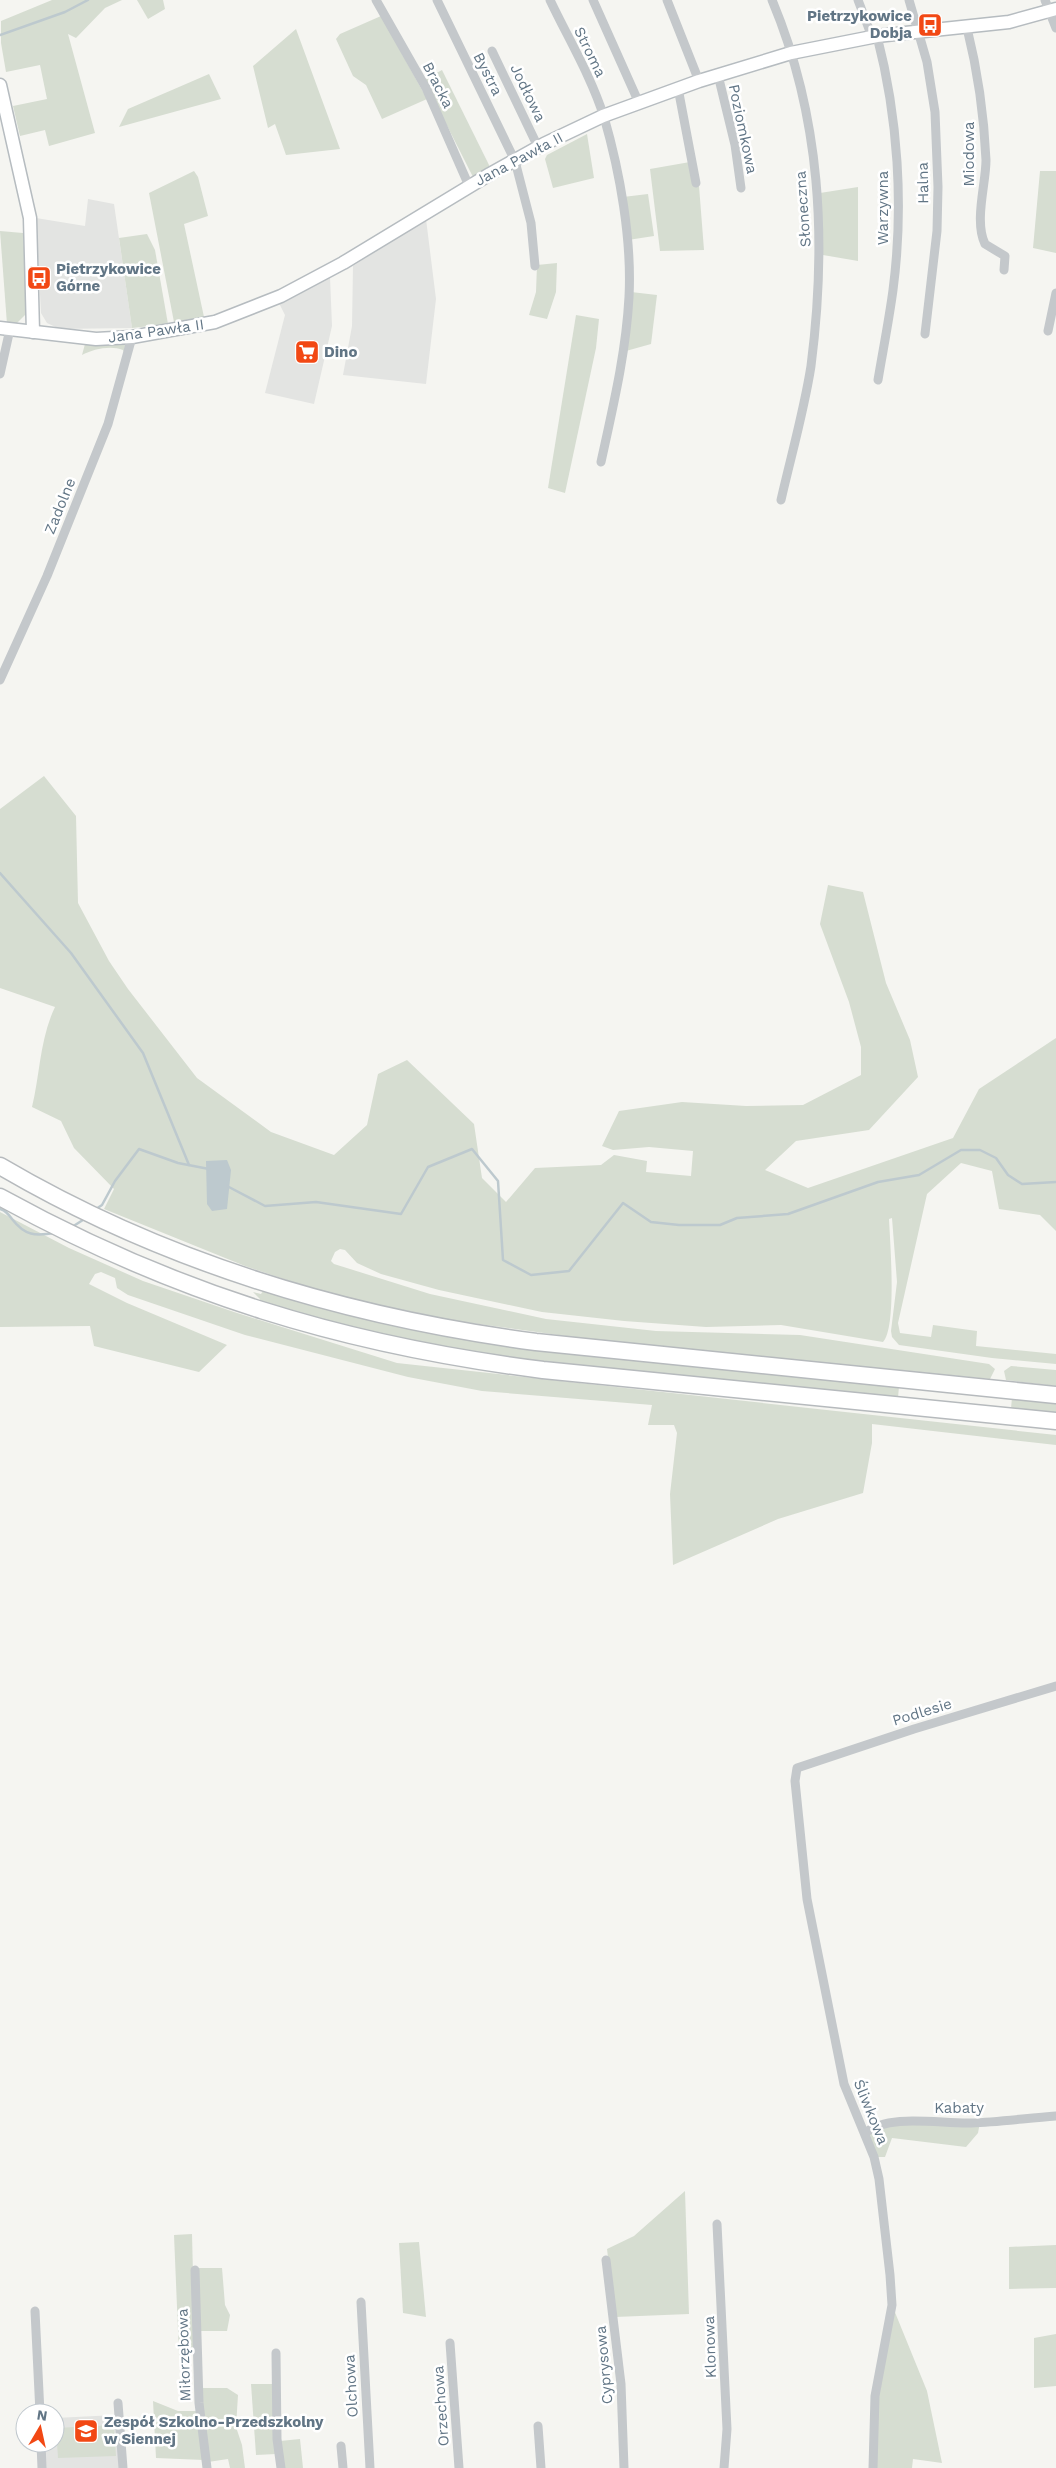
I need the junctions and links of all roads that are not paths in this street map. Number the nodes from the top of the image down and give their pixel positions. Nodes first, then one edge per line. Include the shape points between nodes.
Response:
1 (376, 0) edge
2 (436, 0) edge
3 (550, 0) edge
4 (592, 0) edge
5 (667, 0) edge
6 (772, 0) edge
7 (858, 0) edge
8 (909, 0) edge
9 (1049, 7) edge
10 (967, 28) junction
11 (1056, 28) edge
12 (918, 32) junction
13 (874, 36) junction
14 (492, 51) dead end
15 (791, 53) junction
16 (718, 75) junction
17 (698, 81) junction
18 (0, 85) edge
19 (678, 88) junction
20 (639, 103) junction
21 (603, 116) junction
22 (538, 148) junction
23 (515, 161) junction
24 (696, 183) dead end
25 (469, 186) junction
26 (741, 188) dead end
27 (534, 266) dead end
28 (1004, 270) dead end
29 (1056, 293) edge
30 (5, 328) edge
31 (1048, 331) dead end
32 (33, 332) junction
33 (925, 334) dead end
34 (132, 337) junction
35 (0, 374) edge
36 (878, 380) dead end
37 (601, 462) dead end
38 (781, 500) dead end
39 (0, 680) edge
40 (0, 1166) edge
41 (0, 1197) edge
42 (1056, 1395) edge
43 (1056, 1421) edge
44 (1056, 1686) edge
45 (797, 1768) joint
46 (1056, 2116) edge
47 (865, 2133) junction
48 (717, 2224) dead end
49 (606, 2260) dead end
50 (195, 2270) dead end
51 (361, 2302) dead end
52 (35, 2311) dead end
53 (450, 2343) dead end
54 (276, 2353) dead end
55 (40, 2403) edge
56 (118, 2403) dead end
57 (538, 2426) dead end
58 (341, 2446) dead end
59 (41, 2453) edge
60 (42, 2468) edge
61 (123, 2468) edge
62 (207, 2468) edge
63 (281, 2468) edge
64 (343, 2468) edge
65 (370, 2468) edge
66 (459, 2468) edge
67 (541, 2468) edge
68 (624, 2468) edge
69 (724, 2468) edge
70 (872, 2468) edge

1 - 25 street, Bracka via 426,88
2 - 23 street, Bystra
3 - 21 street, Stroma via 590,81
4 - 20 street
5 - 17 street
6 - 15 street, Słoneczna
7 - 13 street, Warzywna
8 - 12 street, Halna
9 - 10 street, Jana Pawła II via 1010,22
9 - 11 street
10 - 12 street, Jana Pawła II
10 - 28 street, Miodowa via 975,57 984,123 986,163 981,230 985,244 1005,256
12 - 13 street, Jana Pawła II
12 - 33 street, Halna via 927,62 935,112 938,187 937,231
13 - 15 street, Jana Pawła II
13 - 36 street, Warzywna via 885,67 892,115 898,217 893,290
14 - 22 street, Jodłowa
15 - 16 street, Jana Pawła II
15 - 38 street, Słoneczna via 801,80 805,106 819,207 820,256 810,366
16 - 17 street, Jana Pawła II
16 - 26 street, Poziomkowa via 735,145
17 - 19 street, Jana Pawła II
18 - 32 street via 30,218
19 - 20 street, Jana Pawła II
19 - 24 street
20 - 21 street, Jana Pawła II
21 - 22 street, Jana Pawła II
21 - 37 street, Stroma via 621,195 629,298 622,366
22 - 23 street, Jana Pawła II
23 - 25 street, Jana Pawła II
23 - 27 street, Bystra via 530,222
25 - 34 street, Jana Pawła II via 344,263 281,296 215,322
29 - 31 street
30 - 32 street, Jana Pawła II
30 - 35 street
32 - 34 street, Jana Pawła II via 96,339
34 - 39 street, Zadolne via 108,424 47,576
40 - 42 highway via 121,1228 245,1277 356,1310 480,1335
41 - 43 highway via 122,1258 237,1303 362,1339 480,1361 589,1375
44 - 45 street, Podlesie
45 - 47 street, Śliwkowa via 795,1781 807,1899 844,2084
46 - 47 street, Kabaty via 971,2123 911,2121 874,2125
47 - 70 street, Śliwkowa via 879,2179 892,2305 875,2396
48 - 69 street, Klonowa via 727,2429
49 - 68 street, Cyprysowa via 621,2384
50 - 62 street, Miłorzębowa via 199,2402
51 - 65 street, Olchowa
52 - 55 street
53 - 66 street, Orzechowa
54 - 63 street via 277,2439
56 - 61 street
57 - 67 street
58 - 64 street
59 - 60 street

